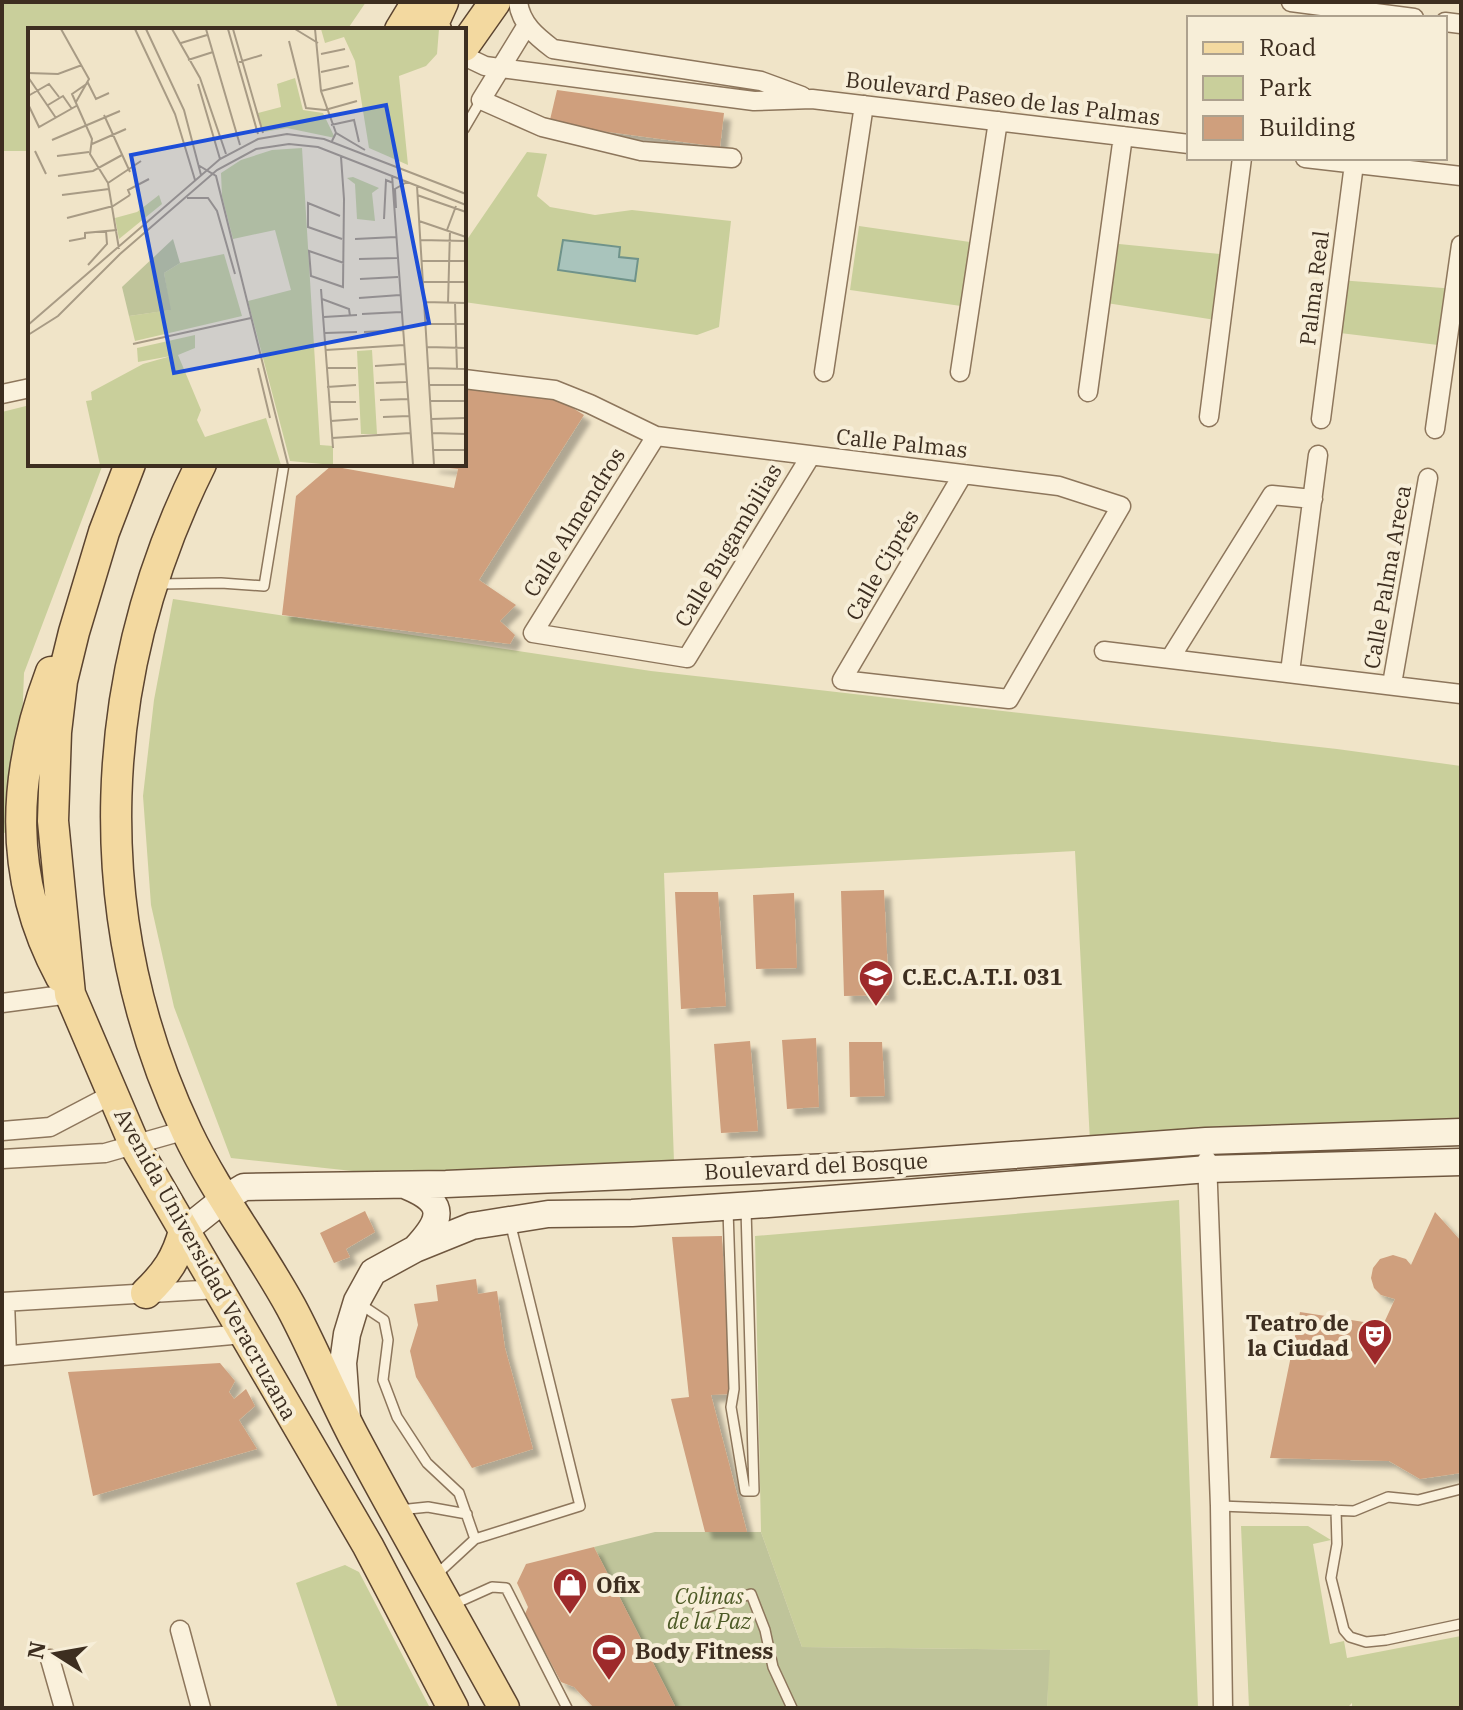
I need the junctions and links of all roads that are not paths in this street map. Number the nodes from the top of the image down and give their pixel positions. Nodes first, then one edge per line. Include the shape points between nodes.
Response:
1 (417, 2) edge
2 (443, 2) edge
3 (495, 2) edge
4 (518, 2) edge
5 (1291, 2) edge
6 (1319, 4) edge
7 (1400, 16) edge
8 (527, 25) junction
9 (401, 28) edge
10 (435, 28) edge
11 (466, 43) edge
12 (466, 57) edge
13 (502, 68) junction
14 (812, 99) junction
15 (481, 100) junction
16 (864, 105) junction
17 (998, 121) junction
18 (466, 126) edge
19 (1123, 136) junction
20 (1187, 144) edge
21 (732, 158) dead end
22 (1242, 160) edge
23 (1321, 160) edge
24 (1354, 164) junction
25 (1461, 176) edge
26 (1461, 245) edge
27 (824, 372) dead end
28 (960, 372) dead end
29 (466, 379) edge
30 (28, 388) edge
31 (1088, 392) dead end
32 (2, 394) edge
33 (1209, 417) dead end
34 (1321, 419) dead end
35 (1435, 429) dead end
36 (656, 436) junction
37 (1318, 455) dead end
38 (810, 457) junction
39 (129, 466) edge
40 (200, 466) edge
41 (284, 466) edge
42 (963, 474) junction
43 (1428, 478) dead end
44 (1313, 499) junction
45 (151, 584) junction
46 (74, 632) junction
47 (1104, 651) dead end
48 (1171, 657) junction
49 (687, 658) joint
50 (1290, 672) junction
51 (1392, 684) junction
52 (1461, 694) edge
53 (1009, 699) joint
54 (11, 835) edge
55 (13, 868) edge
56 (70, 994) junction
57 (2, 1003) edge
58 (111, 1095) junction
59 (50, 1127) junction
60 (186, 1130) junction
61 (2, 1131) edge
62 (1461, 1132) edge
63 (1206, 1141) junction
64 (135, 1146) junction
65 (55, 1156) junction
66 (2, 1159) edge
67 (1449, 1165) edge
68 (1208, 1169) junction
69 (407, 1186) junction
70 (224, 1199) junction
71 (737, 1206) junction
72 (509, 1219) junction
73 (184, 1231) junction
74 (415, 1249) junction
75 (218, 1289) junction
76 (146, 1293) junction
77 (357, 1301) junction
78 (4, 1302) edge
79 (749, 1302) junction
80 (731, 1303) junction
81 (243, 1334) junction
82 (4, 1356) edge
83 (751, 1357) junction
84 (733, 1359) junction
85 (347, 1422) junction
86 (1461, 1489) edge
87 (1220, 1506) junction
88 (395, 1510) junction
89 (1336, 1510) junction
90 (467, 1514) junction
91 (475, 1539) junction
92 (433, 1579) junction
93 (400, 1606) junction
94 (446, 1608) junction
95 (698, 1610) dead end
96 (1461, 1624) edge
97 (180, 1630) dead end
98 (50, 1659) dead end
99 (482, 1668) junction
100 (64, 1708) edge
101 (201, 1708) edge
102 (453, 1708) edge
103 (504, 1708) edge
104 (567, 1708) edge
105 (792, 1708) edge
106 (1223, 1708) edge

1 - 9 main road
2 - 10 main road
3 - 11 main road
4 - 8 street, Boulevard Paseo de las Palmas
5 - 6 street
6 - 7 street
8 - 13 street
8 - 14 street, Boulevard Paseo de las Palmas via 553,49 761,81
12 - 13 street, Boulevard Paseo de las Palmas
13 - 14 street, Boulevard Paseo de las Palmas via 754,101
13 - 15 street
14 - 16 street, Boulevard Paseo de las Palmas
15 - 18 lane
15 - 21 street via 542,127 641,151
16 - 17 street, Boulevard Paseo de las Palmas
16 - 27 street
17 - 19 street, Boulevard Paseo de las Palmas
17 - 28 street
19 - 20 street, Boulevard Paseo de las Palmas
19 - 31 street
22 - 33 street
23 - 24 street
24 - 25 street
24 - 34 street, Palma Real
26 - 35 street
29 - 36 street, Calle Palmas via 555,390
30 - 32 street
36 - 38 street, Calle Palmas
36 - 49 street, Calle Almendros via 533,633
37 - 44 street
38 - 42 street, Calle Palmas
38 - 49 street, Calle Bugambilias
39 - 46 main road, Avenida Universidad Veracruzana
40 - 45 main road, Avenida Universidad Veracruzana
41 - 45 lane via 264,586
42 - 53 street, Calle Palmas via 1059,486 1121,506
42 - 53 street, Calle Ciprés via 842,680
43 - 51 street, Calle Palma Areca
44 - 48 street via 1272,495
44 - 50 street
45 - 60 main road, Avenida Universidad Veracruzana via 122,712 116,846 137,992 166,1086
46 - 54 main road via 55,664 27,746
46 - 56 main road, Avenida Universidad Veracruzana via 62,681 53,783 55,870
47 - 48 street
48 - 50 street
50 - 51 street
51 - 52 street
54 - 55 main road
55 - 56 main road
56 - 57 street
56 - 58 main road, Avenida Universidad Veracruzana
58 - 59 street
58 - 64 main road, Avenida Universidad Veracruzana
59 - 61 street
59 - 65 street
60 - 64 street
60 - 70 main road, Avenida Universidad Veracruzana
62 - 63 main road, Boulevard del Bosque
63 - 68 street
63 - 69 main road, Boulevard del Bosque via 875,1165
64 - 65 street
64 - 73 main road, Avenida Universidad Veracruzana
65 - 66 street
67 - 68 main road, Boulevard del Bosque
68 - 71 main road, Boulevard del Bosque
68 - 87 street
69 - 70 main road, Boulevard del Bosque via 244,1187
69 - 74 main road via 425,1193 437,1213 434,1226
70 - 73 main road, Boulevard del Bosque
70 - 85 main road, Avenida Universidad Veracruzana via 290,1305
71 - 72 main road, Boulevard del Bosque
71 - 79 lane
71 - 80 lane
72 - 74 main road, Boulevard del Bosque via 472,1226
72 - 91 lane via 580,1506
73 - 75 main road, Avenida Universidad Veracruzana
73 - 76 main road via 168,1272
74 - 77 main road, Boulevard del Bosque via 373,1272
75 - 76 street
75 - 81 main road, Avenida Universidad Veracruzana
76 - 78 street
77 - 85 main road, Boulevard del Bosque via 343,1363
77 - 90 lane via 384,1320 388,1340 383,1380 397,1417 427,1463 459,1493
78 - 82 street
79 - 80 lane
79 - 83 lane
80 - 84 lane
81 - 82 street
81 - 93 main road, Avenida Universidad Veracruzana
83 - 84 lane
83 - 84 lane via 754,1491 745,1491 731,1407
85 - 88 main road, Avenida Universidad Veracruzana
86 - 89 lane via 1418,1500 1388,1497 1354,1511
87 - 89 lane
87 - 106 street
88 - 90 lane via 428,1507
88 - 92 main road, Avenida Universidad Veracruzana
89 - 96 lane via 1331,1578 1350,1637 1386,1640
90 - 91 lane
91 - 92 lane
92 - 94 main road, Avenida Universidad Veracruzana
93 - 99 main road via 431,1619 461,1664
93 - 102 main road, Avenida Universidad Veracruzana
94 - 99 main road, Avenida Universidad Veracruzana
94 - 104 lane via 492,1587 506,1588
95 - 105 lane via 751,1594 773,1667
97 - 101 street
98 - 100 street
99 - 103 main road, Avenida Universidad Veracruzana

